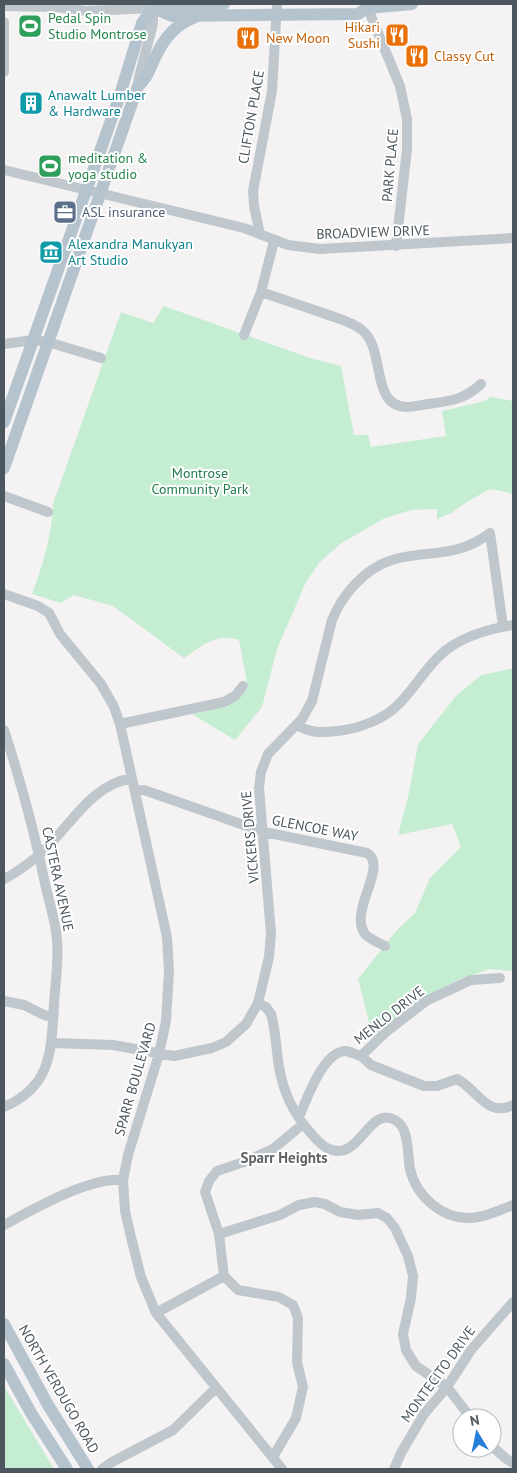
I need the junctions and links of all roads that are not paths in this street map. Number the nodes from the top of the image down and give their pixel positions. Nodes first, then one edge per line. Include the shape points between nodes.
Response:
1 (224, 4) edge
2 (412, 4) edge
3 (363, 5) edge
4 (4, 6) edge
5 (154, 6) edge
6 (277, 10) edge
7 (199, 16) junction
8 (4, 22) edge
9 (4, 72) edge
10 (125, 82) junction
11 (138, 86) junction
12 (4, 170) edge
13 (86, 189) junction
14 (102, 193) junction
15 (260, 234) junction
16 (513, 238) edge
17 (274, 241) junction
18 (396, 246) junction
19 (261, 292) junction
20 (244, 335) dead end
21 (33, 340) junction
22 (48, 342) junction
23 (4, 344) edge
24 (101, 358) dead end
25 (481, 384) dead end
26 (4, 422) edge
27 (4, 468) edge
28 (4, 496) edge
29 (48, 512) dead end
30 (4, 594) edge
31 (508, 625) edge
32 (243, 686) dead end
33 (120, 724) junction
34 (297, 725) junction
35 (4, 730) edge
36 (132, 778) junction
37 (135, 791) junction
38 (264, 832) junction
39 (39, 854) junction
40 (4, 879) edge
41 (385, 946) dead end
42 (500, 978) dead end
43 (4, 1001) edge
44 (258, 1003) junction
45 (53, 1017) junction
46 (52, 1043) junction
47 (159, 1054) junction
48 (362, 1056) junction
49 (513, 1105) edge
50 (4, 1107) edge
51 (301, 1121) junction
52 (123, 1180) junction
53 (513, 1205) edge
54 (4, 1225) edge
55 (219, 1234) junction
56 (224, 1276) junction
57 (513, 1302) edge
58 (156, 1313) junction
59 (4, 1324) edge
60 (4, 1364) edge
61 (447, 1387) junction
62 (216, 1388) junction
63 (463, 1408) edge
64 (502, 1455) edge
65 (273, 1457) junction
66 (513, 1463) edge
67 (67, 1469) edge
68 (88, 1469) edge
69 (102, 1469) edge
70 (282, 1469) edge
71 (394, 1469) edge

1 - 5 main road
2 - 3 main road
3 - 6 main road via 358,14
3 - 18 street, PARK PLACE via 400,86 407,119 407,149
4 - 5 street via 86,11
5 - 7 main road via 172,16
5 - 10 main road via 142,23
5 - 11 street via 153,24
6 - 7 main road
6 - 15 street, CLIFTON PLACE via 272,91 253,191
7 - 11 main road via 186,20 171,33 146,80
8 - 9 street
10 - 11 main road
10 - 13 main road
11 - 14 main road
12 - 13 street, BROADVIEW DRIVE
13 - 14 street, BROADVIEW DRIVE
13 - 21 main road
14 - 15 street, BROADVIEW DRIVE
14 - 22 main road
15 - 17 street, BROADVIEW DRIVE
16 - 18 street, BROADVIEW DRIVE
17 - 18 street, BROADVIEW DRIVE via 320,249
17 - 19 street
19 - 20 street
19 - 25 street via 361,329 373,346 386,398 398,406 461,398
21 - 22 street
21 - 23 street
21 - 26 main road
22 - 24 street
22 - 27 main road
28 - 29 street
30 - 33 street, SPARR BOULEVARD via 49,613 60,634 102,684
31 - 34 street via 482,631 448,648 398,705 380,718 339,731 307,731
31 - 34 street, VICKERS DRIVE via 490,533 460,549 392,560 366,574 336,610 312,701
32 - 33 street via 224,702
33 - 36 street, SPARR BOULEVARD
34 - 38 street, VICKERS DRIVE via 268,754 261,772 259,788
35 - 39 street, CASTERA AVENUE
36 - 37 street, SPARR BOULEVARD
36 - 39 street via 119,780 98,792
37 - 38 street, GLENCOE WAY via 144,790
37 - 47 street, SPARR BOULEVARD via 167,937 168,1012
38 - 41 street, GLENCOE WAY via 367,852 374,859 374,864 361,926 367,936
38 - 44 street, VICKERS DRIVE via 271,934
39 - 40 street
39 - 45 street, CASTERA AVENUE via 57,940
42 - 48 street, MENLO DRIVE via 471,980 426,1001 386,1032
43 - 45 street
44 - 47 street, VICKERS DRIVE via 246,1024 226,1042 174,1056
44 - 51 street via 272,1014 282,1079
45 - 46 street, CASTERA AVENUE
46 - 47 street, VICKERS DRIVE via 113,1045
46 - 50 street, CASTERA AVENUE via 47,1064 34,1085
47 - 52 street, SPARR BOULEVARD via 135,1127
48 - 49 street via 371,1065 424,1086 437,1086 457,1079 495,1109
48 - 51 street, MENLO DRIVE via 348,1051 333,1055 320,1073
51 - 53 street via 317,1140 336,1151 356,1144 377,1119 395,1120 402,1127 406,1140 414,1182 436,1207 456,1217 471,1218
51 - 55 street, MENLO DRIVE via 273,1149 213,1174 207,1184 206,1195
52 - 54 street via 96,1183
52 - 58 street, SPARR BOULEVARD via 131,1237 141,1277
55 - 56 street, MENLO DRIVE
55 - 61 street via 314,1202 349,1214 382,1214 395,1228 413,1276 404,1324 404,1346 416,1366
56 - 58 street
56 - 65 street via 238,1290 279,1297 293,1305 298,1318 297,1362 303,1387 296,1418
57 - 61 street, MONTECITO DRIVE via 471,1350
58 - 62 street, SPARR BOULEVARD
59 - 68 main road, NORTH VERDUGO ROAD via 48,1405
60 - 67 main road via 30,1413
61 - 63 street
61 - 71 street, MONTECITO DRIVE via 424,1414
62 - 65 street, SPARR BOULEVARD
62 - 69 street via 173,1430
64 - 66 street
65 - 70 street, SPARR BOULEVARD

